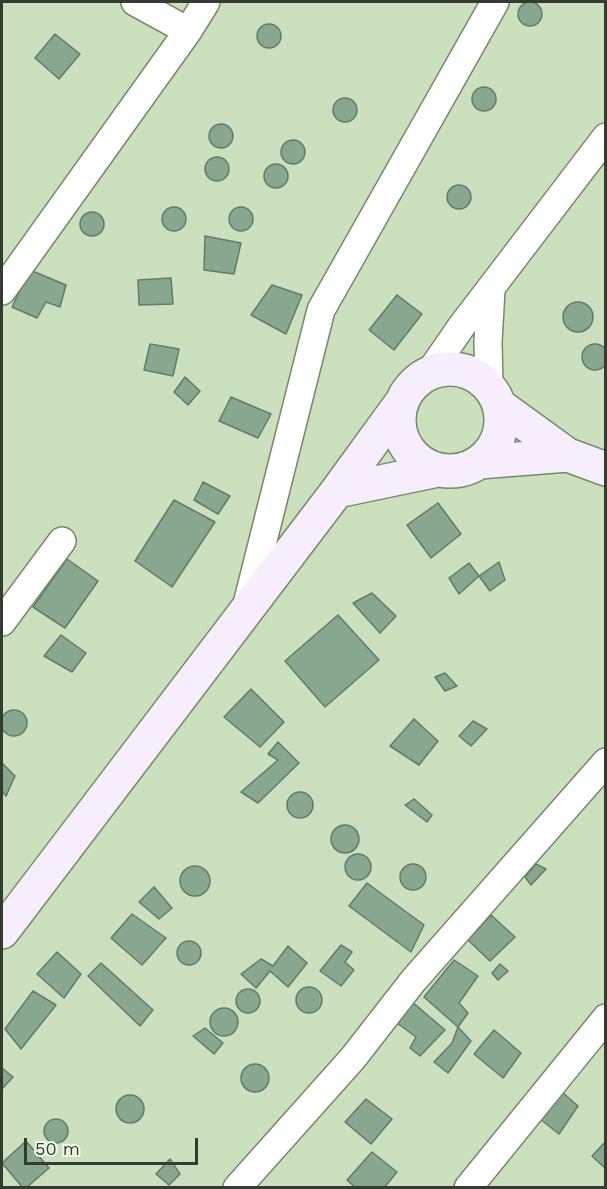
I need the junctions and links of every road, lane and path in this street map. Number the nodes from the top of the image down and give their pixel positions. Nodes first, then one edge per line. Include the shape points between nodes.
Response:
1 (135, 2) edge
2 (206, 2) edge
3 (495, 2) edge
4 (188, 31) junction
5 (606, 137) edge
6 (491, 290) junction
7 (2, 291) edge
8 (430, 372) junction
9 (494, 395) junction
10 (401, 403) junction
11 (568, 455) junction
12 (479, 462) junction
13 (606, 469) edge
14 (438, 470) junction
15 (337, 491) junction
16 (62, 540) dead end
17 (245, 611) junction
18 (2, 622) edge
19 (606, 762) edge
20 (2, 932) edge
21 (606, 1018) edge
22 (237, 1188) edge
23 (468, 1188) edge

1 - 4 street
2 - 4 street
3 - 17 street via 321,310
4 - 7 street
5 - 6 street
6 - 8 street
6 - 9 street via 488,342
8 - 9 street via 451,368 472,373
8 - 10 street via 412,384
9 - 11 street
9 - 12 street via 501,426 494,446
10 - 14 street via 398,424 405,445 418,461
10 - 15 street
11 - 12 street
11 - 13 street
12 - 14 street via 459,470
14 - 15 street
15 - 17 street
16 - 18 street
17 - 20 street
19 - 22 street
21 - 23 street

